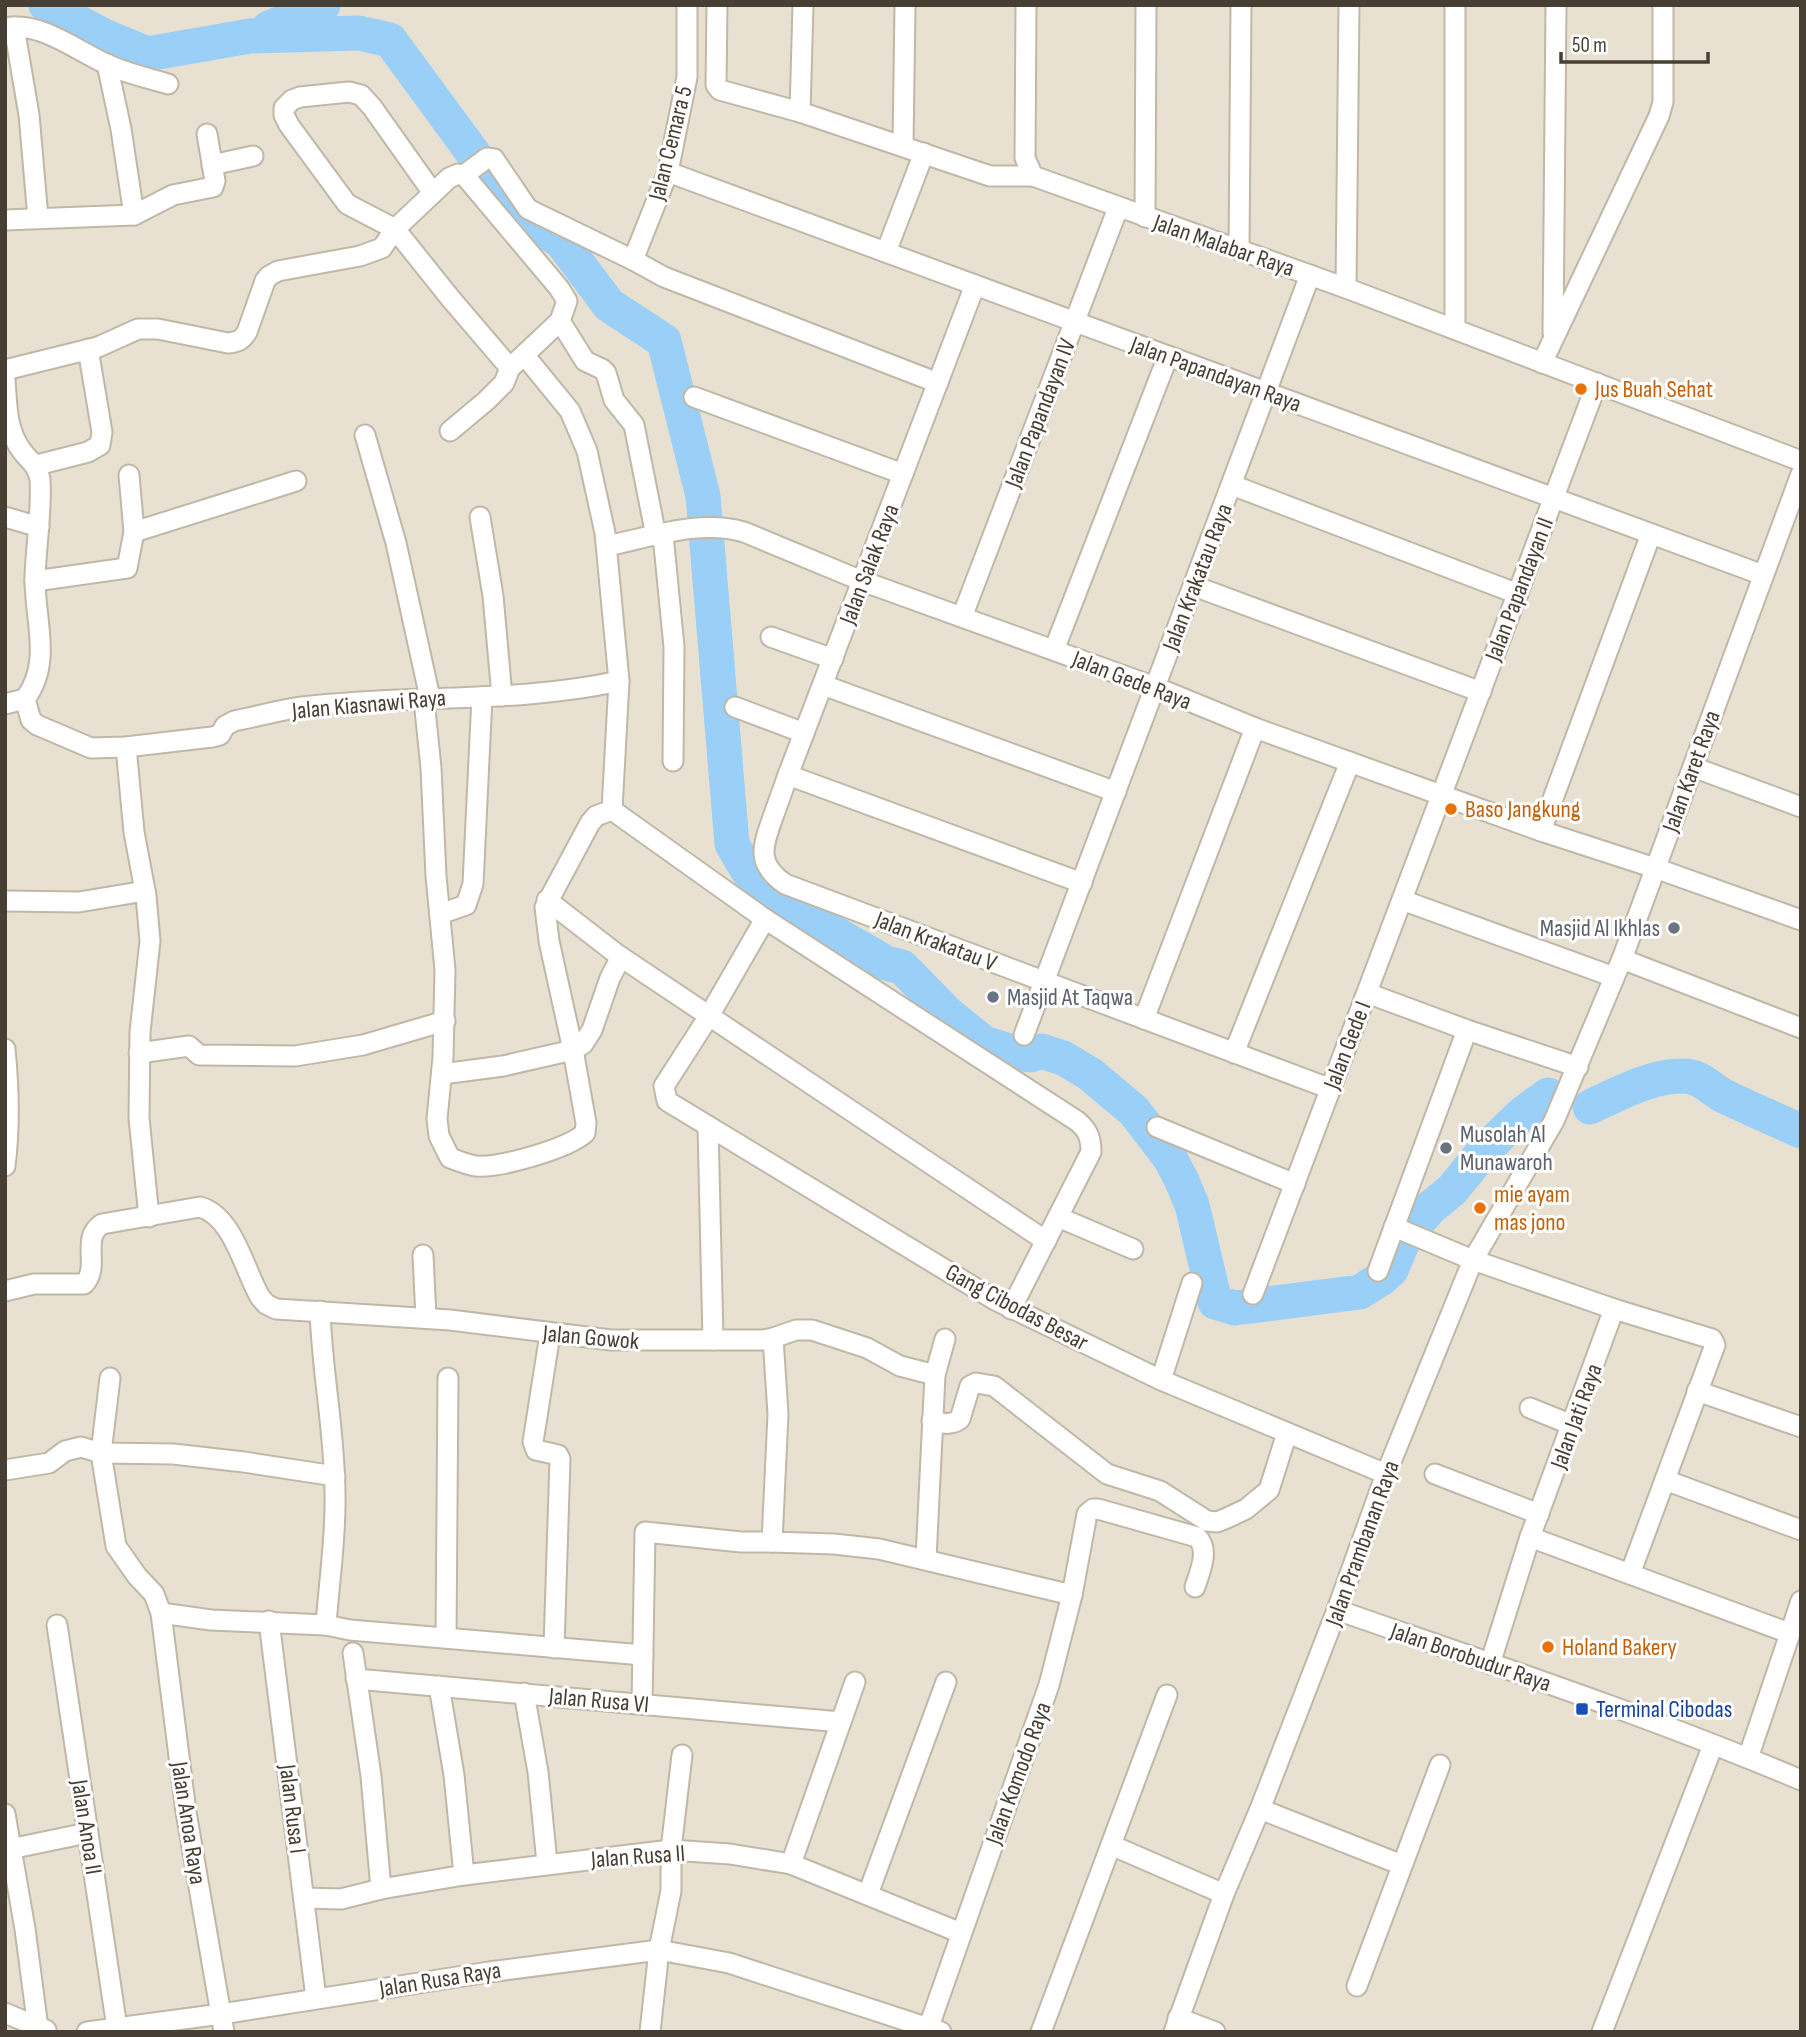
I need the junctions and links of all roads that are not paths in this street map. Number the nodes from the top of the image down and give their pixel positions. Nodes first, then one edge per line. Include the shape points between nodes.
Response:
1 (687, 5) edge
2 (717, 5) edge
3 (803, 5) edge
4 (905, 5) edge
5 (1026, 5) edge
6 (1146, 5) edge
7 (1241, 5) edge
8 (1349, 5) edge
9 (1455, 5) edge
10 (1556, 5) edge
11 (1663, 5) edge
12 (10, 28) edge
13 (107, 64) junction
14 (167, 84) dead end
15 (800, 112) junction
16 (206, 134) dead end
17 (903, 146) junction
18 (924, 153) junction
19 (253, 156) dead end
20 (212, 165) junction
21 (475, 167) junction
22 (668, 172) junction
23 (1033, 176) junction
24 (433, 193) junction
25 (1118, 208) junction
26 (134, 215) junction
27 (1145, 217) junction
28 (38, 218) junction
29 (5, 220) edge
30 (395, 229) junction
31 (1239, 250) junction
32 (886, 252) junction
33 (632, 260) junction
34 (1310, 275) junction
35 (975, 285) junction
36 (1346, 288) junction
37 (560, 321) junction
38 (1075, 322) junction
39 (1455, 330) junction
40 (1553, 338) junction
41 (88, 349) junction
42 (1168, 356) junction
43 (517, 362) junction
44 (1542, 363) junction
45 (5, 370) edge
46 (5, 380) edge
47 (938, 383) junction
48 (1597, 383) junction
49 (1266, 392) junction
50 (694, 397) dead end
51 (450, 431) dead end
52 (365, 435) dead end
53 (1801, 461) edge
54 (37, 465) junction
55 (903, 474) junction
56 (1801, 474) edge
57 (129, 475) dead end
58 (296, 481) dead end
59 (1232, 485) junction
60 (1554, 498) junction
61 (5, 517) edge
62 (480, 517) dead end
63 (38, 527) junction
64 (134, 532) junction
65 (1651, 534) junction
66 (659, 535) junction
67 (607, 546) junction
68 (1763, 575) junction
69 (35, 581) junction
70 (862, 582) junction
71 (1194, 586) junction
72 (1518, 594) junction
73 (962, 617) junction
74 (771, 637) dead end
75 (1054, 650) junction
76 (833, 659) junction
77 (619, 681) junction
78 (823, 685) junction
79 (1155, 687) junction
80 (1481, 692) junction
81 (502, 696) junction
82 (482, 697) junction
83 (427, 699) junction
84 (15, 701) edge
85 (735, 707) dead end
86 (1255, 728) junction
87 (804, 733) junction
88 (125, 747) junction
89 (673, 761) dead end
90 (1350, 762) junction
91 (1693, 767) junction
92 (788, 775) junction
93 (1116, 792) junction
94 (1442, 795) junction
95 (1801, 807) edge
96 (612, 810) junction
97 (1542, 831) junction
98 (764, 843) joint
99 (1655, 868) junction
100 (1082, 883) junction
101 (145, 891) junction
102 (547, 900) junction
103 (1402, 900) junction
104 (5, 901) edge
105 (440, 914) junction
106 (765, 919) junction
107 (1801, 920) edge
108 (621, 957) junction
109 (1618, 968) junction
110 (1045, 982) junction
111 (1367, 993) junction
112 (709, 1016) junction
113 (1144, 1019) junction
114 (445, 1021) junction
115 (1801, 1028) edge
116 (1467, 1030) junction
117 (1024, 1035) dead end
118 (5, 1049) edge
119 (573, 1050) junction
120 (139, 1053) junction
121 (1234, 1053) junction
122 (442, 1074) junction
123 (1574, 1074) junction
124 (1331, 1089) junction
125 (708, 1126) junction
126 (1157, 1127) dead end
127 (5, 1166) edge
128 (1295, 1184) junction
129 (149, 1217) junction
130 (1058, 1217) junction
131 (1394, 1227) junction
132 (1046, 1241) junction
133 (1133, 1249) dead end
134 (423, 1255) dead end
135 (1473, 1261) junction
136 (1378, 1271) dead end
137 (1192, 1283) dead end
138 (5, 1290) edge
139 (1253, 1294) dead end
140 (1011, 1308) junction
141 (1614, 1309) junction
142 (320, 1311) junction
143 (426, 1318) junction
144 (550, 1334) junction
145 (774, 1338) junction
146 (945, 1339) dead end
147 (713, 1340) junction
148 (935, 1375) junction
149 (110, 1378) dead end
150 (448, 1378) dead end
151 (1161, 1380) junction
152 (1697, 1391) junction
153 (1530, 1408) dead end
154 (932, 1421) junction
155 (1572, 1425) junction
156 (1801, 1427) edge
157 (1287, 1433) junction
158 (101, 1453) junction
159 (5, 1470) edge
160 (1386, 1474) junction
161 (1435, 1474) dead end
162 (335, 1476) junction
163 (1665, 1480) junction
164 (1539, 1514) junction
165 (1801, 1530) edge
166 (1530, 1537) junction
167 (772, 1542) junction
168 (926, 1559) junction
169 (1630, 1574) junction
170 (1195, 1587) dead end
171 (1072, 1595) junction
172 (1801, 1601) edge
173 (1338, 1610) junction
174 (161, 1613) junction
175 (269, 1621) junction
176 (57, 1625) dead end
177 (326, 1625) junction
178 (1789, 1633) junction
179 (446, 1638) junction
180 (554, 1648) junction
181 (353, 1653) dead end
182 (643, 1655) junction
183 (1490, 1664) junction
184 (356, 1679) junction
185 (855, 1682) dead end
186 (946, 1682) dead end
187 (439, 1686) junction
188 (524, 1693) junction
189 (1167, 1695) dead end
190 (642, 1704) junction
191 (841, 1722) junction
192 (1713, 1745) junction
193 (682, 1755) dead end
194 (1748, 1758) junction
195 (1440, 1765) dead end
196 (1801, 1780) edge
197 (1260, 1809) junction
198 (5, 1814) edge
199 (87, 1833) junction
200 (1111, 1845) junction
201 (8, 1850) edge
202 (671, 1850) junction
203 (547, 1863) junction
204 (791, 1864) junction
205 (1402, 1865) junction
206 (464, 1875) junction
207 (381, 1889) junction
208 (868, 1894) junction
209 (1224, 1894) junction
210 (304, 1898) junction
211 (961, 1933) junction
212 (659, 1950) junction
213 (1357, 1986) dead end
214 (316, 1998) junction
215 (5, 2013) edge
216 (223, 2023) edge
217 (1176, 2025) edge
218 (117, 2028) junction
219 (44, 2030) edge
220 (932, 2030) edge
221 (87, 2032) edge
222 (650, 2032) edge
223 (1041, 2032) edge
224 (1215, 2032) edge
225 (1602, 2032) edge

1 - 22 street, Jalan Cemara 5 via 687,77
2 - 15 street, Jalan Malabar Raya via 717,88
3 - 15 street
4 - 17 street
5 - 23 street via 1025,158
6 - 27 street
7 - 31 street
8 - 36 street
9 - 39 street
10 - 40 street
11 - 40 street via 1659,116
12 - 13 street via 35,28
12 - 28 street via 29,115
13 - 14 street
13 - 26 street
15 - 17 street, Jalan Malabar Raya
16 - 20 street
17 - 18 street, Jalan Malabar Raya
18 - 23 street, Jalan Malabar Raya via 990,176
18 - 32 street
19 - 20 street
20 - 26 street via 213,187 173,195
21 - 24 street via 454,175
21 - 33 street via 498,162 528,209
21 - 37 street via 565,296 567,305
22 - 32 street, Jalan Papandayan Raya
22 - 33 street, Jalan Cemara 5
23 - 25 street, Jalan Malabar Raya
24 - 30 street
24 - 30 street via 361,95 349,92 292,100 284,115 347,204
25 - 27 street, Jalan Malabar Raya
25 - 38 street, Jalan Papandayan IV
26 - 28 street
27 - 31 street, Jalan Malabar Raya
28 - 29 street
30 - 41 street via 382,248 269,276 247,332 237,342 138,329
30 - 43 street via 451,299
31 - 34 street, Jalan Malabar Raya
32 - 35 street, Jalan Papandayan Raya
33 - 47 street via 664,277
34 - 36 street, Jalan Malabar Raya
34 - 49 street, Jalan Krakatau Raya
35 - 38 street, Jalan Papandayan Raya
35 - 47 street, Jalan Salak Raya
36 - 39 street, Jalan Malabar Raya
37 - 43 street
37 - 66 street via 585,361 606,373 614,400 634,425
38 - 42 street, Jalan Papandayan Raya
38 - 73 street, Jalan Papandayan IV
39 - 44 street, Jalan Malabar Raya
40 - 44 street
41 - 45 street
41 - 54 street via 100,444 88,452
42 - 49 street, Jalan Papandayan Raya
42 - 75 street
43 - 51 street via 504,383
43 - 67 street via 570,411 587,451
44 - 48 street, Jalan Malabar Raya
46 - 54 street via 8,424 22,451
47 - 55 street, Jalan Salak Raya
48 - 53 street, Jalan Malabar Raya
48 - 60 street, Jalan Papandayan II
49 - 59 street, Jalan Krakatau Raya
49 - 60 street, Jalan Papandayan Raya
50 - 55 street
52 - 83 street via 396,543
54 - 63 street via 41,490
55 - 70 street, Jalan Salak Raya
56 - 68 street, Jalan Karet Raya
57 - 64 street
58 - 64 street
59 - 71 street, Jalan Krakatau Raya
59 - 72 street
60 - 65 street, Jalan Papandayan Raya
60 - 72 street, Jalan Papandayan II
61 - 63 street
62 - 81 street
63 - 69 street
64 - 69 street via 129,564 123,570
65 - 68 street, Jalan Papandayan Raya
65 - 97 street
66 - 67 street, Jalan Gede Raya
66 - 70 street, Jalan Gede Raya via 727,527
66 - 89 street via 674,647
67 - 77 street
68 - 91 street, Jalan Karet Raya
69 - 84 street via 40,658 33,688
70 - 73 street, Jalan Gede Raya
70 - 76 street, Jalan Salak Raya
71 - 79 street, Jalan Krakatau Raya
71 - 80 street
72 - 80 street, Jalan Papandayan II
73 - 75 street, Jalan Gede Raya
74 - 76 street
75 - 79 street, Jalan Gede Raya
76 - 78 street, Jalan Salak Raya
77 - 81 street, Jalan Kiasnawi Raya
77 - 96 street
78 - 87 street, Jalan Salak Raya
78 - 93 street
79 - 86 street, Jalan Gede Raya
79 - 93 street, Jalan Krakatau Raya
80 - 94 street, Jalan Papandayan II
81 - 82 street, Jalan Kiasnawi Raya
82 - 83 street, Jalan Kiasnawi Raya
82 - 105 street via 473,884 466,905
83 - 88 street, Jalan Kiasnawi Raya via 300,707 234,721 212,737
83 - 105 street
84 - 88 street, Jalan Kiasnawi Raya via 48,731 91,748
85 - 87 street
86 - 90 street, Jalan Gede Raya
86 - 113 street
87 - 92 street, Jalan Salak Raya
88 - 101 street
90 - 94 street, Jalan Gede Raya
90 - 121 street
91 - 95 street
91 - 99 street, Jalan Karet Raya
92 - 98 street, Jalan Salak Raya
92 - 100 street
93 - 100 street, Jalan Krakatau Raya
94 - 97 street, Jalan Gede Raya
94 - 103 street, Jalan Gede I
96 - 102 street via 590,823
96 - 106 street
97 - 99 street, Jalan Gede Raya
98 - 110 street, Jalan Krakatau V via 765,862 785,884
99 - 107 street, Jalan Gede Raya
99 - 109 street, Jalan Karet Raya
100 - 110 street, Jalan Krakatau Raya
101 - 104 street via 79,902
101 - 120 street via 150,942
102 - 108 street
102 - 119 street via 550,941
103 - 109 street
103 - 111 street, Jalan Gede I
105 - 114 street
106 - 112 street
106 - 130 street via 1082,1125 1091,1152
108 - 112 street
108 - 119 street via 592,1030
109 - 115 street
109 - 123 street, Jalan Karet Raya
110 - 113 street, Jalan Krakatau V
110 - 117 street, Jalan Krakatau Raya
111 - 116 street
111 - 124 street, Jalan Gede I
112 - 125 street, Gang Cibodas Besar via 664,1086 667,1101
112 - 132 street
113 - 121 street, Jalan Krakatau V
114 - 120 street via 363,1045 295,1056 199,1055 189,1046
114 - 122 street
116 - 123 street
116 - 131 street
118 - 127 street via 9,1112
119 - 122 street
119 - 122 street via 585,1133 576,1141 516,1161 477,1166 450,1158 437,1119
120 - 129 street via 139,1118
121 - 124 street, Jalan Krakatau V
123 - 135 street, Jalan Prambanan Raya via 1553,1121
124 - 128 street, Jalan Gede I
125 - 140 street, Gang Cibodas Besar
125 - 147 street
126 - 128 street
128 - 139 street, Jalan Gede I
129 - 138 street, Jalan Gowok via 96,1228 91,1234 91,1273 84,1284 34,1284
129 - 142 street, Jalan Gowok via 200,1207 211,1210 225,1224 266,1304 276,1309
130 - 132 street
130 - 133 street
131 - 135 street
131 - 136 street
132 - 140 street
134 - 143 street
135 - 141 street
135 - 160 street, Jalan Prambanan Raya
137 - 151 street
140 - 151 street, Gang Cibodas Besar
141 - 152 street via 1712,1339 1715,1351
141 - 155 street, Jalan Jati Raya
142 - 143 street, Jalan Gowok
142 - 162 street
143 - 144 street, Jalan Gowok
144 - 147 street, Jalan Gowok via 646,1342
144 - 180 street via 533,1442 536,1450 560,1459
145 - 147 street, Jalan Gowok
145 - 148 street, Jalan Gowok via 796,1329 812,1330 867,1348 900,1366
145 - 167 street via 778,1414
146 - 148 street
148 - 154 street
149 - 158 street
150 - 179 street
151 - 157 street, Gang Cibodas Besar
152 - 156 street
152 - 163 street
153 - 155 street
154 - 157 street via 955,1423 970,1386 994,1386 1107,1474 1160,1491 1207,1521 1217,1522 1246,1509 1269,1490
154 - 168 street
155 - 164 street, Jalan Jati Raya
157 - 160 street, Gang Cibodas Besar
158 - 159 street via 71,1448 49,1463
158 - 162 street via 173,1454
158 - 174 street via 118,1550 154,1594
160 - 173 street, Jalan Prambanan Raya
161 - 164 street
162 - 177 street
163 - 165 street
163 - 169 street
164 - 166 street, Jalan Jati Raya
166 - 169 street
166 - 183 street, Jalan Jati Raya
167 - 168 street via 856,1546
167 - 182 street via 645,1532
168 - 171 street
169 - 178 street
170 - 171 street, Jalan Komodo Raya via 1204,1552 1197,1537 1090,1510
171 - 211 street, Jalan Komodo Raya via 1049,1685
172 - 178 street
173 - 183 street, Jalan Borobudur Raya
173 - 197 street, Jalan Prambanan Raya
174 - 175 street
174 - 216 street, Jalan Anoa Raya via 186,1812
175 - 177 street
175 - 210 street, Jalan Rusa I
176 - 199 street, Jalan Anoa II
177 - 179 street
178 - 194 street
179 - 180 street
180 - 182 street
181 - 184 street
182 - 190 street
183 - 192 street, Jalan Borobudur Raya
184 - 187 street, Jalan Rusa VI
184 - 207 street
185 - 191 street
186 - 208 street
187 - 188 street, Jalan Rusa VI
187 - 206 street
188 - 190 street, Jalan Rusa VI
188 - 203 street
189 - 200 street
190 - 191 street, Jalan Rusa VI
191 - 204 street
192 - 194 street, Jalan Borobudur Raya
192 - 225 street
193 - 202 street
194 - 196 street, Jalan Borobudur Raya
195 - 205 street
197 - 205 street
197 - 209 street, Jalan Prambanan Raya
198 - 201 street
199 - 201 street
199 - 218 street, Jalan Anoa II
200 - 209 street
200 - 223 street
201 - 219 street
202 - 203 street, Jalan Rusa II
202 - 204 street, Jalan Rusa II
202 - 212 street via 671,1891
203 - 206 street, Jalan Rusa II
204 - 208 street, Jalan Rusa II
205 - 213 street
206 - 207 street, Jalan Rusa II
207 - 210 street, Jalan Rusa II via 341,1899
208 - 211 street, Jalan Rusa II
209 - 217 street, Jalan Prambanan Raya
210 - 214 street, Jalan Rusa I
211 - 220 street, Jalan Komodo Raya
212 - 214 street, Jalan Rusa Raya
212 - 220 street, Jalan Rusa Raya via 729,1963
212 - 222 street
214 - 216 street, Jalan Rusa Raya
215 - 219 street
216 - 218 street, Jalan Rusa Raya
217 - 224 street
218 - 221 street, Jalan Rusa Raya

